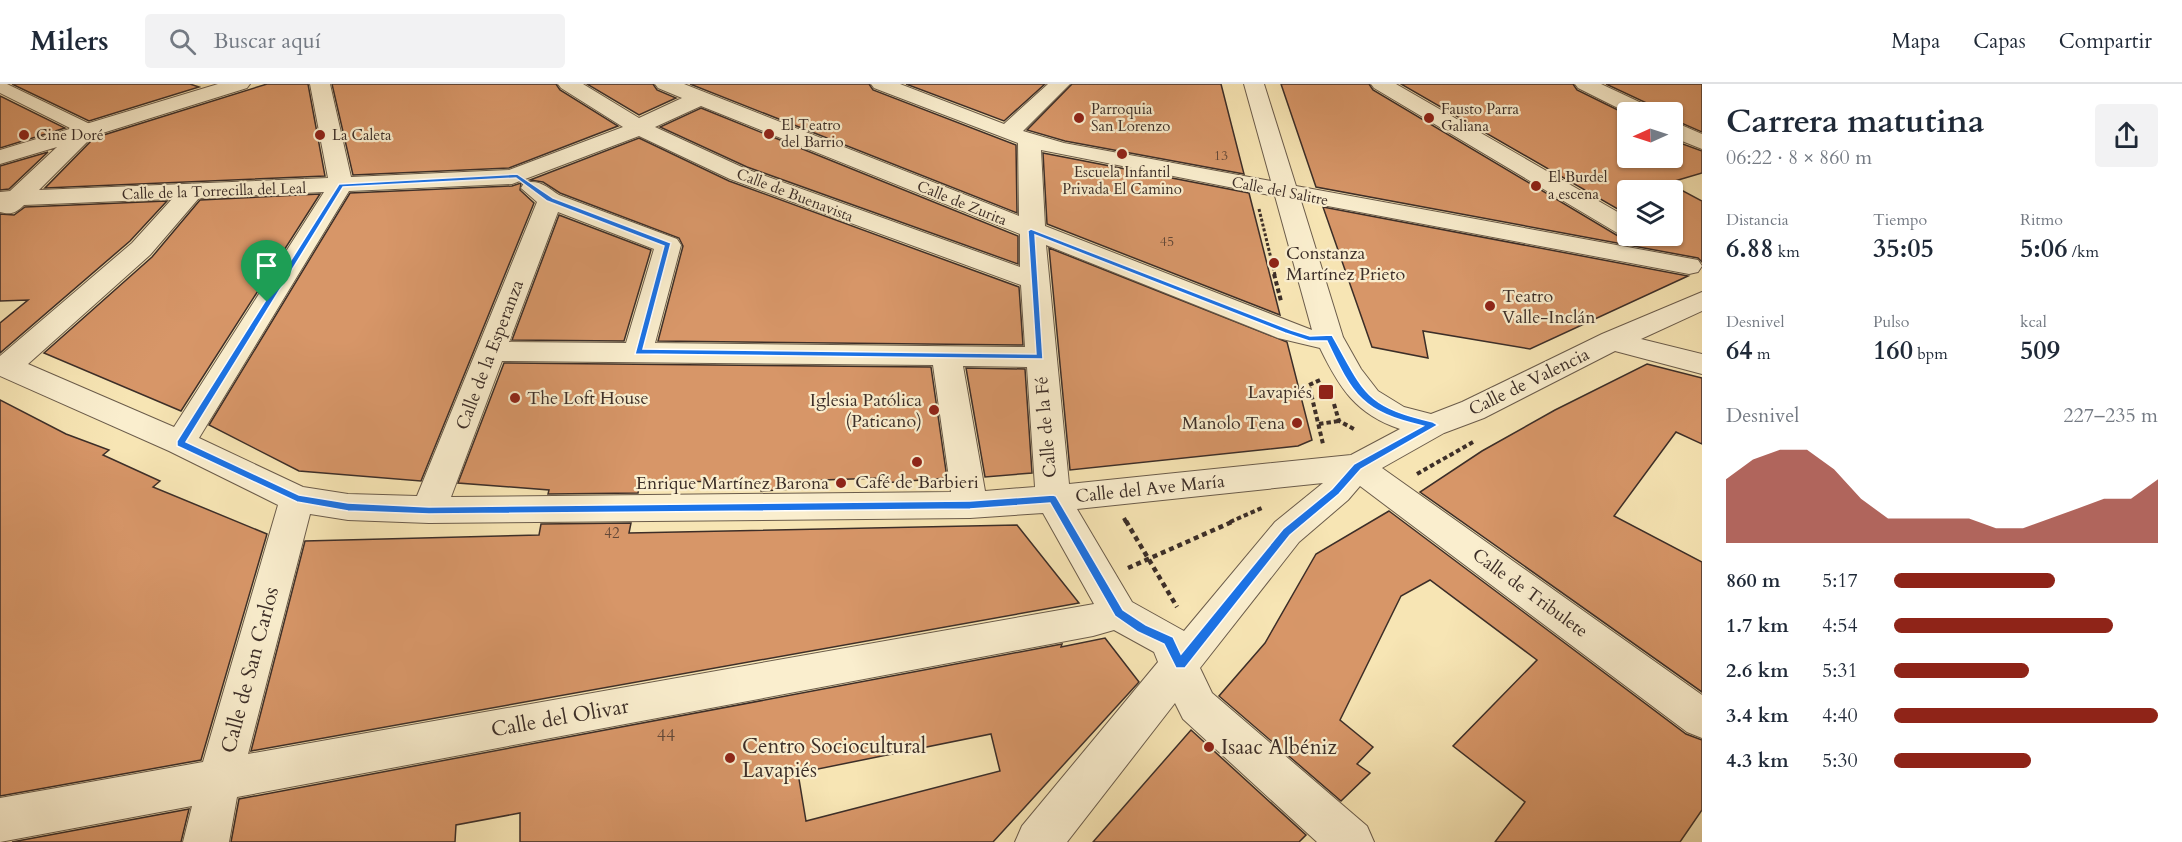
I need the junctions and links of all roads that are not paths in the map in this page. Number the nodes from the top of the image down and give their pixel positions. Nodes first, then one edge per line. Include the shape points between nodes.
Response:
1 (320, 84) edge
2 (568, 84) edge
3 (664, 84) edge
4 (880, 84) edge
5 (1254, 84) edge
6 (1381, 84) edge
7 (1585, 84) edge
8 (227, 85) edge
9 (1057, 85) edge
10 (0, 87) edge
11 (700, 98) junction
12 (1622, 102) edge
13 (638, 127) junction
14 (88, 130) junction
15 (1683, 133) edge
16 (1018, 136) junction
17 (1702, 142) edge
18 (0, 156) edge
19 (517, 176) junction
20 (341, 185) junction
21 (191, 192) junction
22 (1287, 193) junction
23 (550, 200) junction
24 (5, 204) edge
25 (1617, 223) edge
26 (1031, 231) junction
27 (1656, 246) edge
28 (1696, 269) edge
29 (1034, 281) junction
30 (1702, 301) edge
31 (1329, 337) junction
32 (1612, 341) junction
33 (491, 351) junction
34 (638, 352) junction
35 (946, 355) junction
36 (1040, 357) junction
37 (1702, 364) edge
38 (4, 366) edge
39 (1433, 425) junction
40 (180, 443) junction
41 (1358, 467) junction
42 (297, 499) junction
43 (1053, 499) junction
44 (970, 505) junction
45 (429, 510) junction
46 (1119, 613) junction
47 (1180, 664) junction
48 (1702, 719) edge
49 (219, 781) junction
50 (0, 820) edge
51 (206, 842) edge
52 (1038, 842) edge
53 (1351, 842) edge

1 - 20 street
2 - 13 street, Calle de Buenavista
3 - 11 street, Calle de Zurita
4 - 16 street, Calle del Salitre
5 - 22 street
6 - 25 street
7 - 12 street
8 - 14 street
9 - 16 street
10 - 14 street
11 - 13 street, Calle de la Torrecilla del Leal
11 - 26 street, Calle de Zurita
13 - 19 street, Calle de la Torrecilla del Leal
13 - 29 street, Calle de Buenavista via 738,174
14 - 18 street
14 - 24 street
15 - 17 street
16 - 22 street, Calle del Salitre via 1069,151
16 - 26 street, Calle de la Fé
19 - 20 street, Calle de la Torrecilla del Leal
19 - 23 street
20 - 21 street, Calle de la Torrecilla del Leal
20 - 40 street
21 - 24 street, Calle de la Torrecilla del Leal
21 - 38 street via 141,249
22 - 28 street, Calle del Salitre
22 - 31 street
23 - 33 street, Calle de la Esperanza
23 - 34 street via 668,245
26 - 29 street, Calle de la Fé
26 - 31 street, Calle de Zurita via 1288,332 1309,339
27 - 28 street
29 - 36 street, Calle de la Fé
30 - 32 street, Calle de Valencia
31 - 39 street via 1347,374 1370,403 1396,417
32 - 37 street
32 - 39 street, Calle de Valencia via 1473,410
33 - 34 street
33 - 45 street, Calle de la Esperanza
34 - 35 street
35 - 36 street
35 - 44 street
36 - 43 street, Calle de la Fé
38 - 40 street, Calle del Ave María
39 - 41 street, Calle de Valencia
40 - 42 street, Calle del Ave María
41 - 43 street, Calle del Ave María
41 - 47 street via 1287,532
41 - 48 street, Calle de Tribulete
42 - 45 street, Calle del Ave María via 348,507
42 - 49 street, Calle de San Carlos
43 - 44 street, Calle del Ave María
43 - 46 street
44 - 45 street, Calle del Ave María
46 - 47 street via 1168,641
46 - 49 street, Calle del Olivar
47 - 52 street
47 - 53 street via 1197,706
49 - 50 street, Calle del Olivar
49 - 51 street, Calle de San Carlos

